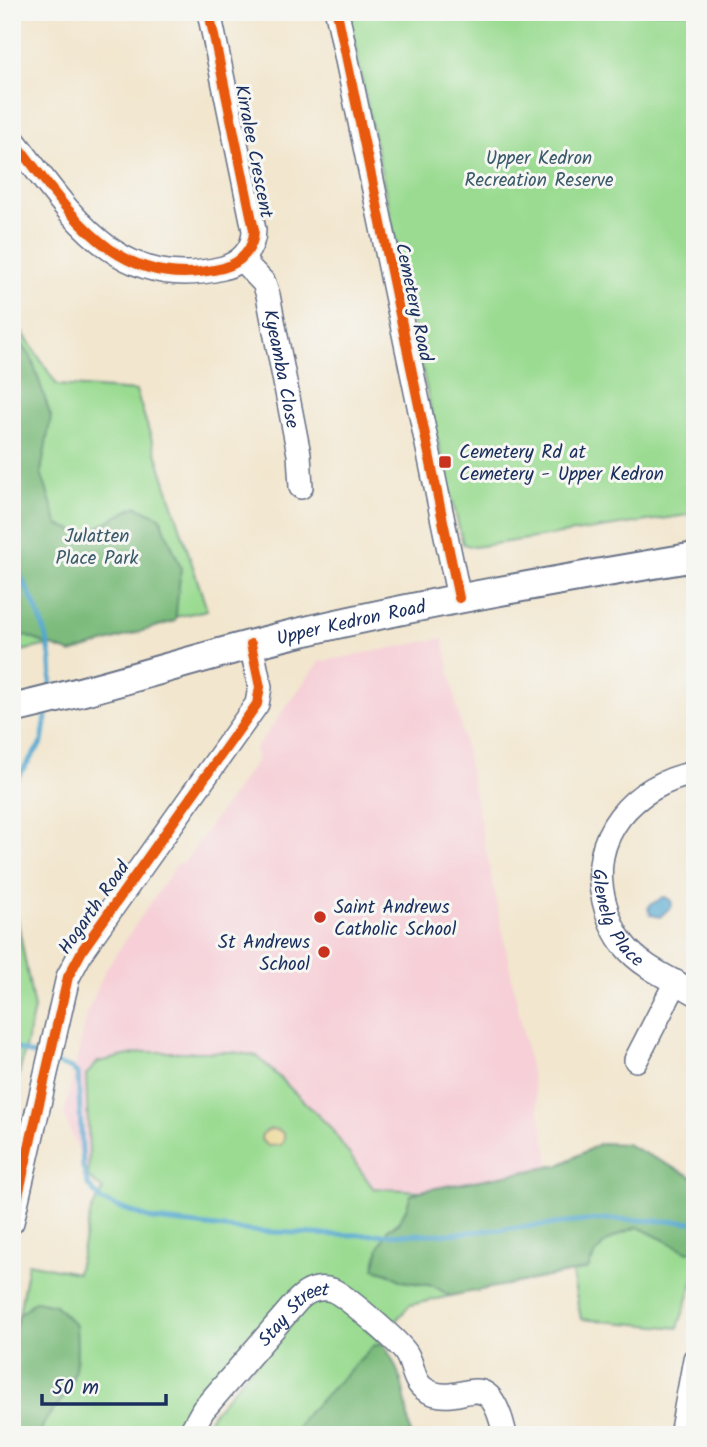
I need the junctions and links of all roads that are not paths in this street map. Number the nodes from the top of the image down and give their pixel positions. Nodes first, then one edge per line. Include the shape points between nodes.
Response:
1 (209, 12) edge
2 (337, 12) edge
3 (12, 138) edge
4 (241, 259) junction
5 (301, 488) dead end
6 (695, 556) edge
7 (459, 598) junction
8 (251, 644) junction
9 (12, 709) edge
10 (695, 773) edge
11 (685, 988) edge
12 (636, 1060) dead end
13 (12, 1222) edge
14 (695, 1359) edge
15 (189, 1435) edge
16 (505, 1435) edge
17 (681, 1435) edge

1 - 4 street, Kirralee Crescent via 253,226 252,241
2 - 7 street, Cemetery Road
3 - 4 street via 85,229 120,257 177,272 222,268
4 - 5 street, Kyeamba Close via 264,283 268,295 299,454
6 - 7 main road, Upper Kedron Road
7 - 8 main road, Upper Kedron Road
8 - 9 main road, Upper Kedron Road via 88,692
8 - 13 street, Hogarth Road via 260,687 257,704 77,958 65,986
10 - 11 street, Glenelg Place via 667,780 644,793 616,823 602,852 601,891 613,929 638,960
11 - 12 street
14 - 17 street
15 - 16 street, Stay Street via 203,1410 298,1300 310,1291 324,1289 340,1293 405,1351 419,1386 426,1391 442,1395 474,1391 496,1403

